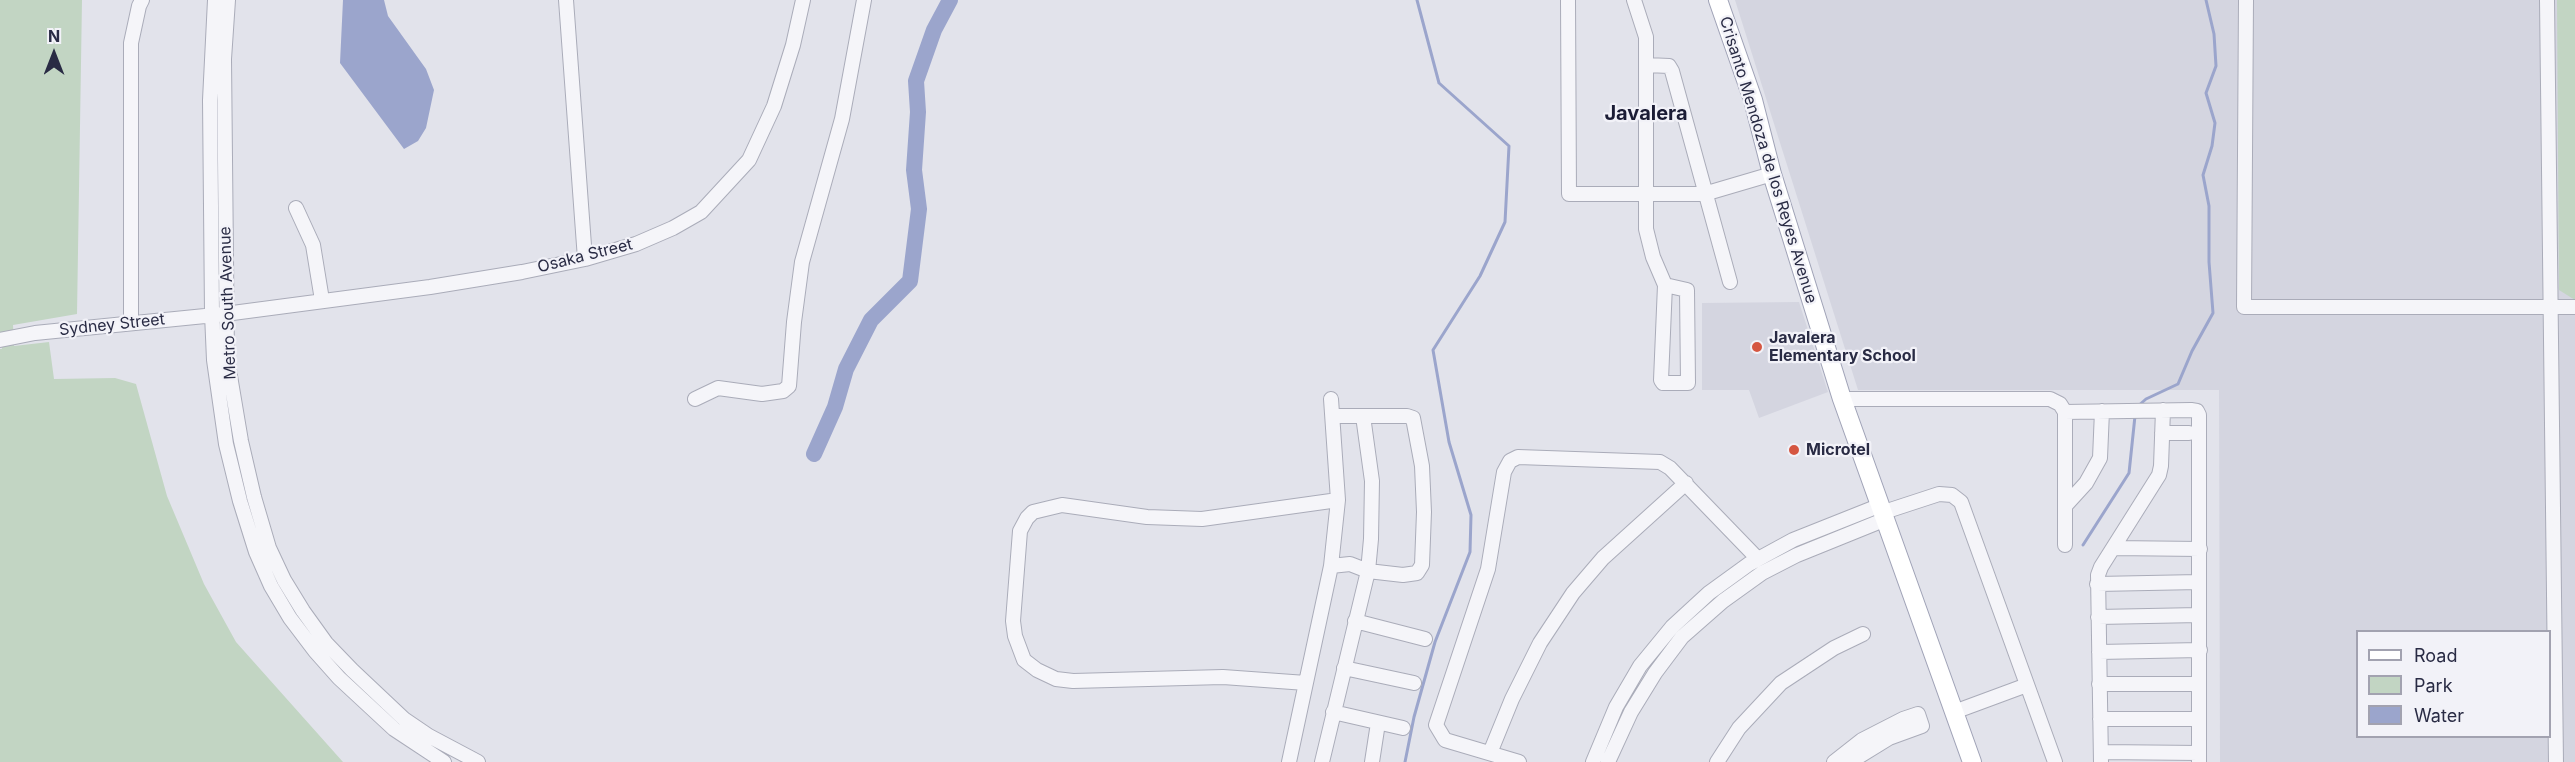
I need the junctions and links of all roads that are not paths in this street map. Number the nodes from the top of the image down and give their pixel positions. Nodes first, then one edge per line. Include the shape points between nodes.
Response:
1 (142, 0) edge
2 (215, 0) edge
3 (228, 0) edge
4 (566, 0) edge
5 (803, 0) edge
6 (864, 0) edge
7 (1568, 0) edge
8 (1634, 0) edge
9 (1718, 0) edge
10 (2246, 0) edge
11 (2547, 0) edge
12 (1647, 65) junction
13 (1772, 174) junction
14 (1704, 194) junction
15 (1646, 195) junction
16 (296, 208) dead end
17 (585, 259) junction
18 (1730, 282) dead end
19 (1665, 285) junction
20 (322, 300) junction
21 (2575, 307) edge
22 (2550, 308) junction
23 (218, 314) junction
24 (131, 323) junction
25 (0, 340) edge
26 (695, 399) dead end
27 (1331, 399) dead end
28 (1842, 399) junction
29 (2102, 411) junction
30 (2163, 411) junction
31 (2065, 412) junction
32 (1339, 416) dead end
33 (1363, 416) junction
34 (2162, 433) junction
35 (2189, 433) dead end
36 (1686, 483) junction
37 (1338, 500) junction
38 (2065, 506) junction
39 (1883, 512) junction
40 (2065, 545) dead end
41 (2114, 548) junction
42 (2200, 549) junction
43 (1758, 559) junction
44 (1331, 566) junction
45 (1368, 571) junction
46 (2199, 582) junction
47 (2097, 584) junction
48 (2199, 615) junction
49 (2098, 617) junction
50 (1355, 621) junction
51 (1863, 634) dead end
52 (1425, 639) dead end
53 (2200, 650) junction
54 (2099, 652) junction
55 (1344, 668) junction
56 (1306, 683) junction
57 (1414, 683) dead end
58 (2099, 684) junction
59 (2199, 684) junction
60 (2027, 685) junction
61 (1333, 712) junction
62 (1954, 712) junction
63 (2100, 719) junction
64 (2199, 719) junction
65 (1378, 723) junction
66 (1403, 729) dead end
67 (1490, 753) junction
68 (2101, 757) edge
69 (2199, 758) edge
70 (444, 762) edge
71 (478, 762) edge
72 (1289, 762) edge
73 (1322, 762) edge
74 (1372, 762) edge
75 (1518, 762) edge
76 (1593, 762) edge
77 (1608, 762) edge
78 (1717, 762) edge
79 (1834, 762) edge
80 (1850, 762) edge
81 (1972, 762) edge
82 (2055, 762) edge
83 (2556, 762) edge

1 - 24 street via 131,43
2 - 23 street, Metro South Avenue via 210,100
3 - 23 street, Metro South Avenue
4 - 17 street
5 - 17 street, Osaka Street via 774,106 743,168 701,212 636,244
6 - 26 street via 842,119 802,262 789,386 783,391 762,394 718,388
7 - 15 street via 1568,192
8 - 12 street via 1645,32
9 - 13 main road, Crisanto Mendoza de los Reyes Avenue via 1753,100
10 - 22 street via 2244,308
11 - 22 street
12 - 14 street via 1669,66 1672,71
12 - 15 street
13 - 14 street
13 - 28 main road, Crisanto Mendoza de los Reyes Avenue
14 - 15 street
14 - 18 street
15 - 19 street via 1646,229
16 - 20 street via 313,245
17 - 20 street, Osaka Street via 487,279
19 - 19 street via 1687,290 1688,382 1661,380
20 - 23 street, Osaka Street
21 - 22 street
22 - 83 street
23 - 24 street, Sydney Street
23 - 70 street, Metro South Avenue via 214,360 226,444 256,552 271,586 290,618 339,678 394,729
23 - 71 street, Metro South Avenue via 254,497 269,548 284,580 326,643 379,698 429,736
24 - 25 street, Sydney Street
27 - 37 street
28 - 31 street via 2050,399 2063,406
28 - 39 main road, Crisanto Mendoza de los Reyes Avenue
29 - 30 street
29 - 31 street
29 - 38 street via 2100,458 2086,483
30 - 34 street
30 - 42 street via 2195,411 2199,415
31 - 38 street
32 - 33 street
33 - 45 street via 1372,481
33 - 45 street via 1413,418 1422,466 1424,512 1420,570 1403,575
34 - 35 street
34 - 41 street via 2159,475
36 - 43 street
36 - 67 street via 1602,558 1573,593 1540,643
36 - 67 street via 1670,468 1651,460 1518,457 1506,466 1488,570 1436,725 1445,740
37 - 44 street
37 - 56 street via 1202,519 1147,517 1062,505 1033,512 1020,531 1014,636 1024,660 1037,670 1056,679 1073,681 1223,677
38 - 40 street
39 - 43 street via 1793,540
39 - 60 street via 1939,494 1958,498
39 - 62 main road, Crisanto Mendoza de los Reyes Avenue
39 - 77 street via 1762,573 1682,637 1631,712
41 - 42 street
41 - 47 street via 2101,567
42 - 46 street
43 - 76 street via 1709,593 1672,627 1640,666 1616,706
44 - 45 street via 1350,564
44 - 56 street
45 - 50 street
46 - 47 street
46 - 48 street
47 - 49 street
48 - 49 street
48 - 53 street
49 - 54 street
50 - 52 street
50 - 55 street
51 - 78 street via 1781,683 1738,728
53 - 54 street
53 - 59 street
54 - 58 street
55 - 57 street
55 - 61 street
56 - 72 street
58 - 59 street
58 - 63 street
59 - 64 street
60 - 62 street
60 - 82 street
61 - 65 street
61 - 73 street
62 - 81 main road, Crisanto Mendoza de los Reyes Avenue
63 - 64 street
63 - 68 street
64 - 69 street
65 - 66 street
65 - 74 street
67 - 75 street
68 - 69 street
79 - 80 street via 1862,740 1918,714 1922,726 1889,738

